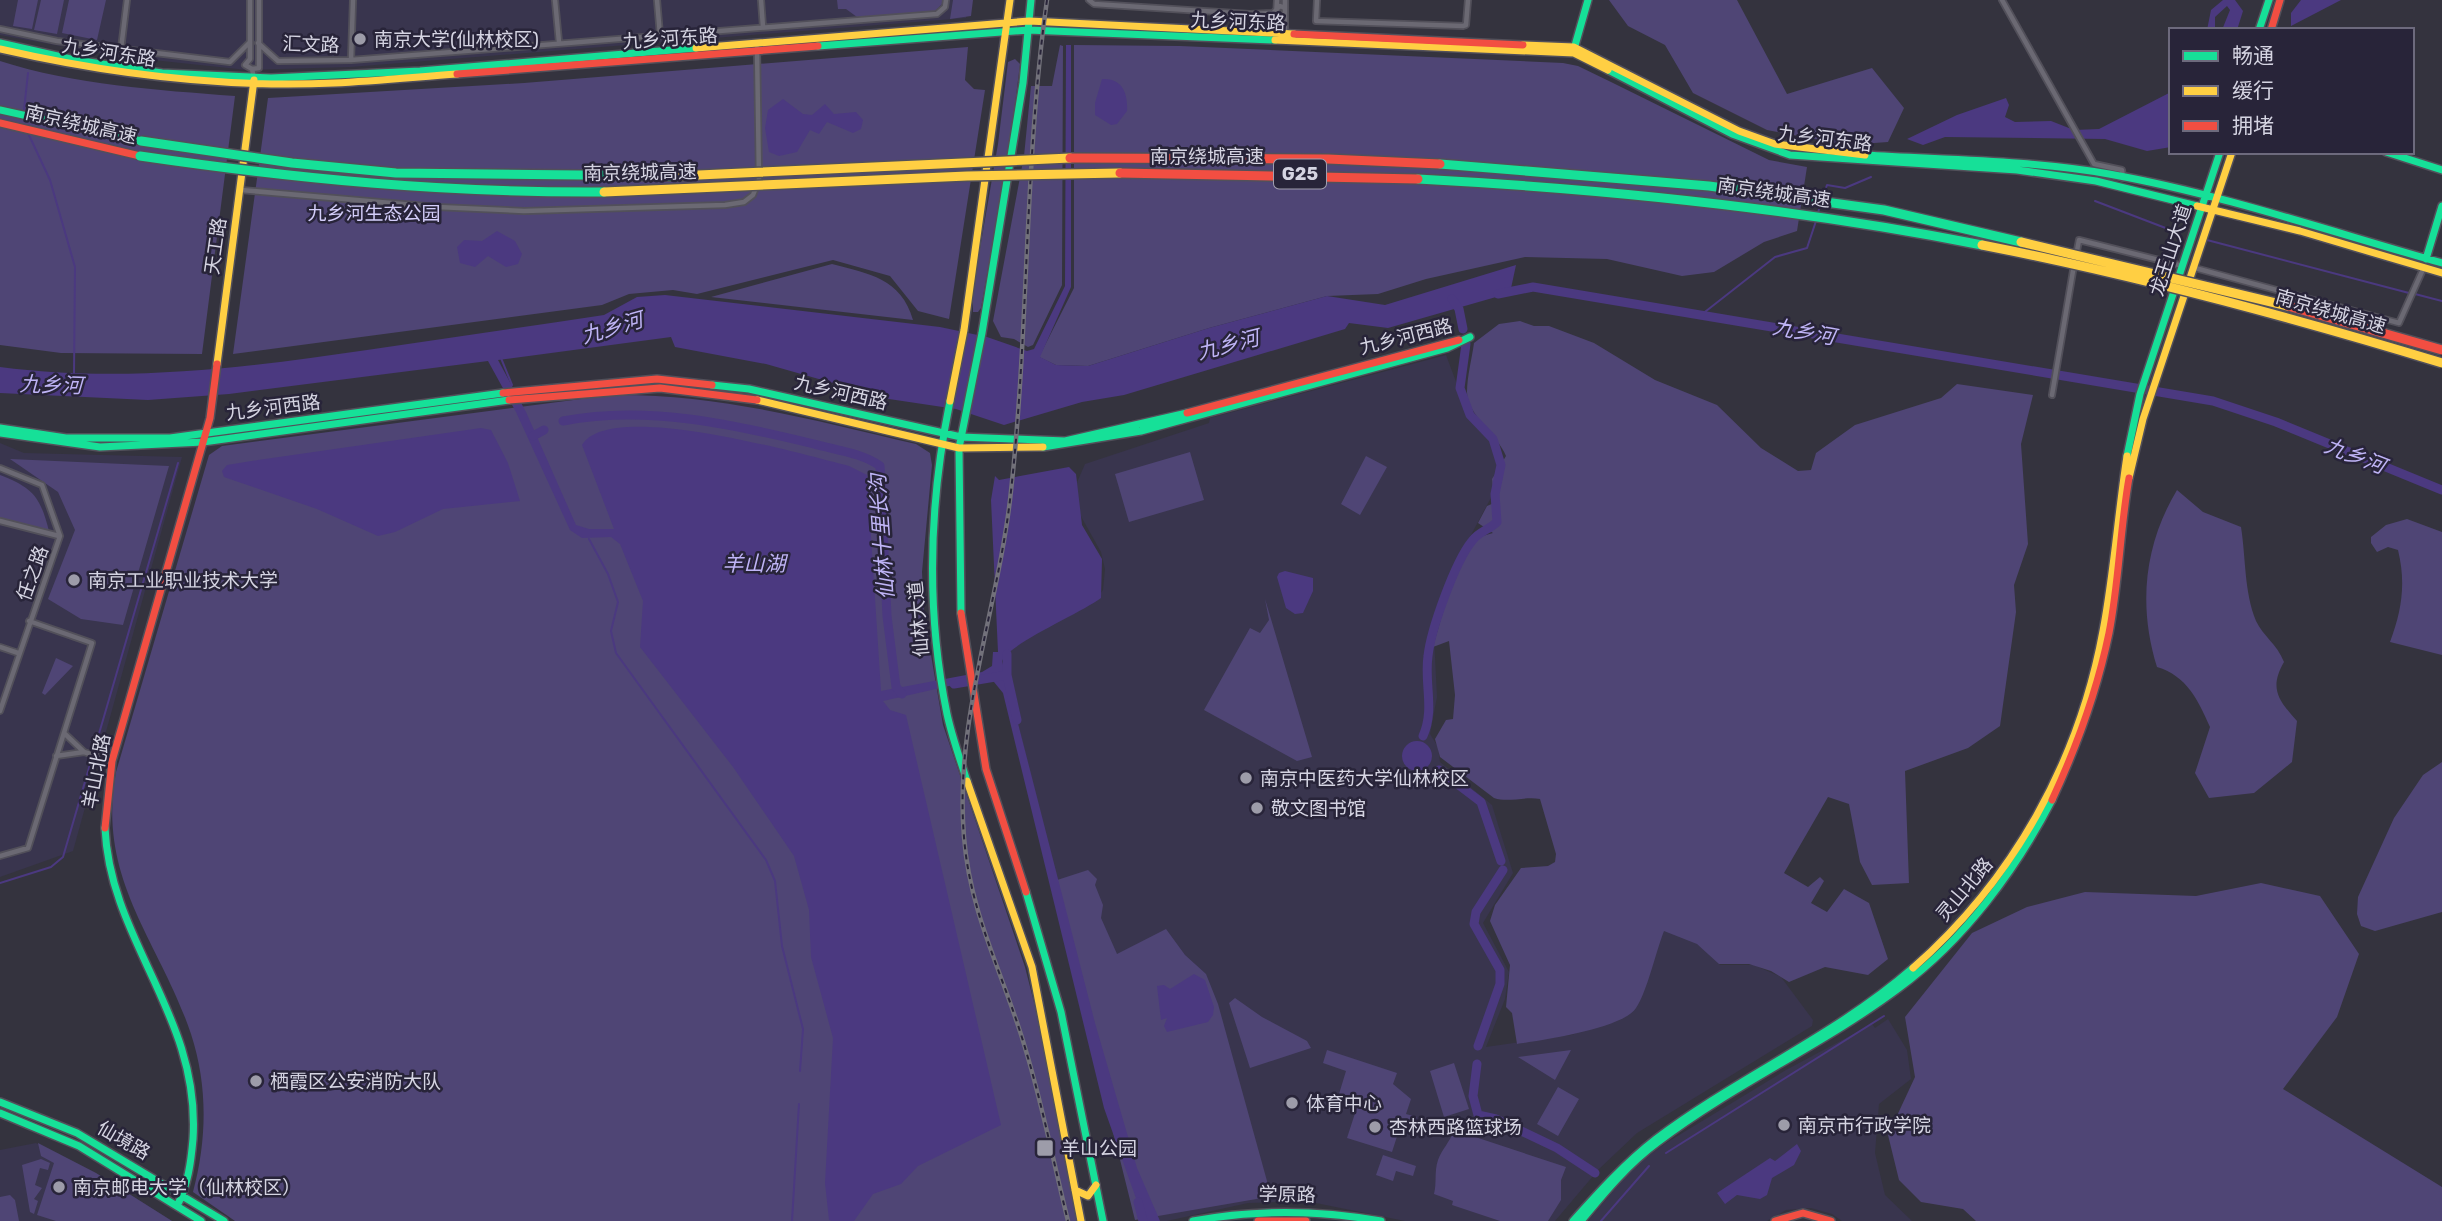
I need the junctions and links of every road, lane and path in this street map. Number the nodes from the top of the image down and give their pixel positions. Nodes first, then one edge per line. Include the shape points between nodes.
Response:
1 (127, 0) edge
2 (250, 0) edge
3 (259, 0) edge
4 (353, 0) edge
5 (555, 0) edge
6 (657, 0) edge
7 (761, 0) edge
8 (946, 0) edge
9 (1010, 0) edge
10 (1031, 0) edge
11 (1089, 0) edge
12 (1277, 0) edge
13 (1285, 0) edge
14 (1317, 0) edge
15 (1468, 0) edge
16 (1588, 0) edge
17 (2002, 0) edge
18 (2269, 0) edge
19 (2280, 0) edge
20 (1285, 8) junction
21 (1277, 11) junction
22 (1028, 25) junction
23 (1007, 26) junction
24 (763, 27) junction
25 (2260, 28) edge
26 (2272, 28) edge
27 (0, 29) edge
28 (660, 36) junction
29 (1280, 37) junction
30 (250, 42) junction
31 (559, 42) junction
32 (0, 43) edge
33 (258, 43) junction
34 (757, 48) junction
35 (0, 49) edge
36 (121, 49) junction
37 (1574, 50) junction
38 (351, 60) junction
39 (254, 77) junction
40 (2, 111) edge
41 (3, 124) edge
42 (2219, 154) edge
43 (2231, 154) edge
44 (2392, 154) edge
45 (2442, 170) edge
46 (2123, 177) junction
47 (241, 190) junction
48 (2205, 197) junction
49 (2216, 200) junction
50 (2442, 206) edge
51 (2201, 209) junction
52 (2212, 212) junction
53 (2425, 262) junction
54 (2442, 263) edge
55 (2183, 266) junction
56 (2195, 268) junction
57 (2442, 273) edge
58 (2442, 350) edge
59 (2442, 363) edge
60 (536, 394) junction
61 (2052, 395) dead end
62 (2134, 412) joint
63 (2146, 417) joint
64 (209, 418) joint
65 (0, 428) edge
66 (0, 433) edge
67 (943, 433) junction
68 (961, 437) junction
69 (205, 438) junction
70 (940, 444) junction
71 (959, 448) junction
72 (0, 468) edge
73 (0, 521) edge
74 (60, 536) junction
75 (29, 621) junction
76 (0, 647) edge
77 (18, 653) junction
78 (0, 711) edge
79 (64, 733) junction
80 (84, 752) junction
81 (56, 756) junction
82 (107, 759) junction
83 (0, 856) edge
84 (0, 1102) edge
85 (0, 1113) edge
86 (1096, 1185) junction
87 (1075, 1190) junction
88 (183, 1195) junction
89 (177, 1206) junction
90 (201, 1221) edge
91 (224, 1221) edge
92 (1081, 1221) edge
93 (1103, 1221) edge
94 (1193, 1221) edge
95 (1258, 1221) edge
96 (1306, 1221) edge
97 (1381, 1221) edge
98 (1573, 1221) edge
99 (1581, 1221) edge
100 (1775, 1221) edge
101 (1831, 1221) edge

1 - 36 street
2 - 30 street
3 - 33 street
4 - 38 street
5 - 31 street
6 - 28 street
7 - 24 street
8 - 24 street, 汇文路 via 937,14
9 - 23 main road, 仙林大道
10 - 22 main road
11 - 21 street via 1094,4 1250,15
12 - 21 street
13 - 20 street
14 - 15 street via 1316,21 1463,26
16 - 37 main road
17 - 46 street via 2094,164 2122,170
18 - 25 main road
19 - 26 main road
20 - 21 street via 1280,6
20 - 29 street
21 - 29 street
22 - 23 main road, 九乡河东路
22 - 29 main road, 九乡河东路
22 - 68 main road via 1023,83
23 - 34 main road, 九乡河东路
23 - 39 main road, 九乡河东路 via 333,78
23 - 67 main road, 仙林大道 via 964,330
24 - 28 street, 汇文路
27 - 36 street
28 - 31 street, 汇文路
29 - 37 main road, 九乡河东路
30 - 36 street via 230,62
30 - 39 street via 245,68
31 - 38 street, 汇文路
32 - 39 main road, 九乡河东路 via 162,73
33 - 38 street, 汇文路 via 278,61
33 - 39 street via 259,68
34 - 39 main road, 九乡河东路 via 334,83
34 - 47 street via 759,180 744,202 524,211
35 - 39 main road, 九乡河东路 via 135,75
37 - 46 main road, 九乡河东路 via 1739,131 1804,151 2026,164
37 - 51 main road, 九乡河东路 via 1732,134 1790,155 2017,170 2096,181
39 - 47 main road, 天工路
40 - 58 main road, 南京绕城高速 / G25, bridge via 141,141 396,173 653,177 1069,158 1328,159 1475,165 1709,186 1910,216 2266,299
41 - 59 main road, 南京绕城高速 / G25, bridge via 140,156 291,178 410,188 655,192 1071,173 1329,173 1709,200 1882,225 2226,299
42 - 48 main road, 龙王山大道
43 - 49 main road, 龙王山大道
44 - 45 main road
46 - 48 main road, 九乡河东路
47 - 64 main road, 天工路
48 - 49 main road, 九乡河东路
48 - 51 main road, 龙王山大道
49 - 52 main road, 龙王山大道
49 - 53 main road, 九乡河东路
50 - 53 main road
51 - 52 main road, 九乡河东路
51 - 55 main road, 龙王山大道
52 - 53 main road, 九乡河东路
52 - 56 main road, 龙王山大道
53 - 54 main road, 九乡河东路
53 - 56 street via 2399,323
53 - 57 main road, 九乡河东路
55 - 61 street via 2079,240
55 - 62 main road, 龙王山大道
56 - 63 main road, 龙王山大道
60 - 67 main road, 九乡河西路 via 657,379 749,390
60 - 69 main road, 九乡河西路
60 - 70 main road, 九乡河西路 via 660,388 748,398
62 - 98 main road, 灵山北路 via 2103,630 2088,698 2057,779 2010,861 1958,925 1885,993 1642,1148 1598,1189
63 - 99 main road, 灵山北路 via 2131,468 2102,663 2079,742 2025,848 1956,936 1889,997 1645,1152
64 - 69 main road, 羊山北路
65 - 69 main road, 九乡河西路 via 66,438
66 - 69 main road, 九乡河西路 via 100,447
67 - 68 main road, 九乡河西路
67 - 70 main road, 仙林大道
68 - 71 main road
68 - 71 main road, 九乡河西路 via 1065,441 1471,338 1141,431 1063,446
69 - 82 main road, 羊山北路
70 - 71 main road, 九乡河西路
70 - 87 main road, 仙林大道 via 931,590 944,693 967,785 1032,967
71 - 86 main road via 958,578 968,673 989,779 1061,1012
72 - 74 street, 任之路 via 42,485
73 - 74 street
74 - 75 street, 任之路
75 - 77 street, 任之路
75 - 79 street via 92,643
76 - 77 street
77 - 78 street, 任之路
79 - 80 street
79 - 81 street
80 - 81 street
80 - 82 street
81 - 83 street via 29,848
82 - 88 main road, 羊山北路 via 104,829 115,889 178,1027 192,1075 195,1127
84 - 88 main road, 仙境路 via 77,1133
85 - 89 main road, 仙境路 via 75,1144
86 - 87 main road via 1086,1196
86 - 93 main road
87 - 92 main road, 仙林大道
88 - 89 main road, 羊山北路
88 - 91 main road, 仙境路
89 - 90 main road, 仙境路
94 - 97 main road, 学原路 via 1282,1209
95 - 96 main road, 学原路
100 - 101 main road via 1807,1212

